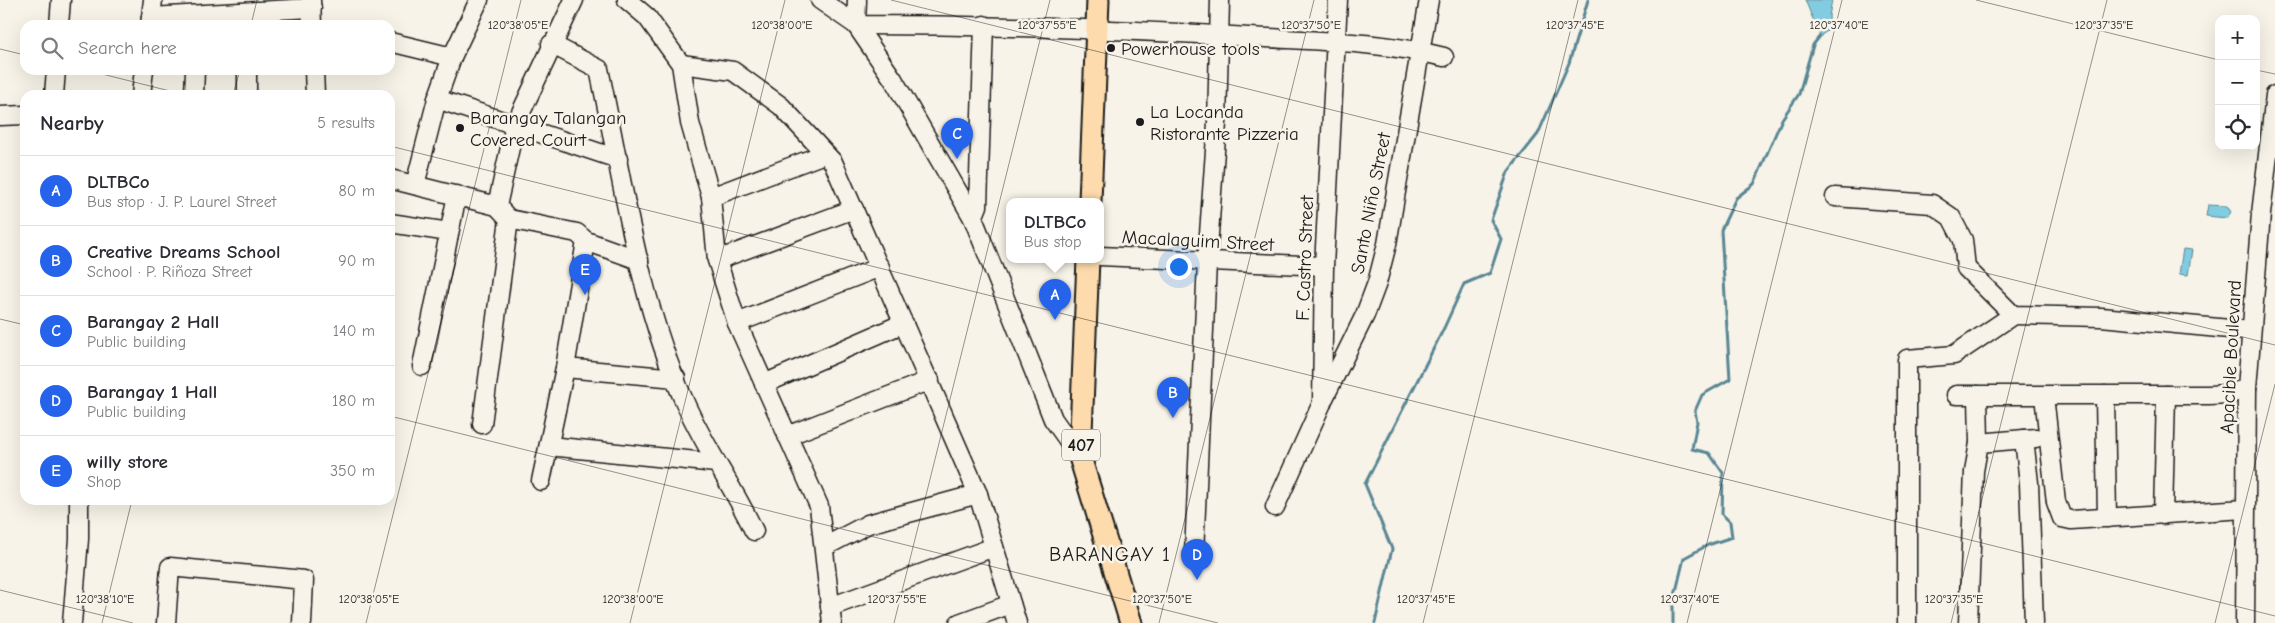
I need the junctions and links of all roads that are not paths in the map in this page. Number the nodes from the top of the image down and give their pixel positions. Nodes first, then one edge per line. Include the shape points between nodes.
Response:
1 (61, 0) edge
2 (479, 0) edge
3 (574, 0) edge
4 (627, 0) edge
5 (820, 0) edge
6 (857, 0) edge
7 (1098, 0) edge
8 (1220, 0) edge
9 (1338, 0) edge
10 (1429, 0) edge
11 (312, 11) edge
12 (197, 13) edge
13 (151, 14) edge
14 (246, 18) edge
15 (59, 20) edge
16 (856, 25) junction
17 (984, 25) junction
18 (1097, 29) junction
19 (1218, 35) junction
20 (395, 43) edge
21 (1336, 43) junction
22 (552, 44) junction
23 (1420, 50) junction
24 (452, 57) junction
25 (1444, 57) dead end
26 (681, 64) junction
27 (56, 75) edge
28 (143, 75) edge
29 (195, 75) edge
30 (247, 75) edge
31 (314, 75) edge
32 (54, 90) edge
33 (142, 90) edge
34 (194, 90) edge
35 (247, 90) edge
36 (315, 90) edge
37 (2275, 95) edge
38 (438, 99) junction
39 (20, 115) edge
40 (0, 116) edge
41 (515, 125) junction
42 (824, 154) junction
43 (618, 160) junction
44 (395, 181) edge
45 (415, 185) junction
46 (457, 195) junction
47 (711, 197) junction
48 (1835, 197) dead end
49 (1090, 198) edge
50 (854, 210) junction
51 (503, 212) junction
52 (973, 218) junction
53 (395, 224) edge
54 (450, 232) junction
55 (586, 241) junction
56 (1104, 256) edge
57 (639, 260) junction
58 (717, 260) junction
59 (1207, 262) junction
60 (1088, 263) edge
61 (1324, 266) junction
62 (880, 267) junction
63 (2013, 315) junction
64 (737, 323) junction
65 (904, 324) junction
66 (2251, 331) junction
67 (422, 366) dead end
68 (565, 368) junction
69 (676, 378) junction
70 (930, 380) junction
71 (764, 384) junction
72 (2247, 388) junction
73 (1956, 395) dead end
74 (1978, 395) junction
75 (2166, 395) junction
76 (2044, 396) junction
77 (2105, 396) junction
78 (1322, 403) junction
79 (482, 424) dead end
80 (2048, 435) junction
81 (787, 436) junction
82 (2024, 440) junction
83 (1979, 443) junction
84 (549, 446) junction
85 (1080, 457) junction
86 (716, 463) junction
87 (542, 481) dead end
88 (978, 494) junction
89 (79, 505) edge
90 (1275, 507) dead end
91 (2245, 509) junction
92 (2164, 515) junction
93 (2107, 518) junction
94 (754, 531) dead end
95 (824, 547) junction
96 (994, 547) junction
97 (1194, 554) dead end
98 (1011, 604) junction
99 (831, 615) edge
100 (72, 623) edge
101 (166, 623) edge
102 (302, 623) edge
103 (959, 623) edge
104 (1017, 623) edge
105 (1131, 623) edge
106 (1907, 623) edge
107 (1968, 623) edge
108 (2034, 623) edge
109 (2244, 623) edge

1 - 15 street
2 - 24 street
3 - 22 street
4 - 26 street via 647,17
5 - 16 street
6 - 16 street
7 - 18 main road
8 - 19 street
9 - 21 street, F. Castro Street
10 - 23 street, Santo Niño Street
11 - 14 street
12 - 13 street
12 - 14 street
16 - 17 street
16 - 52 street via 893,79
17 - 18 street
17 - 52 street via 978,206
18 - 19 street
18 - 49 main road
19 - 21 street
19 - 59 street via 1217,123
20 - 24 street
21 - 23 street
21 - 61 street, F. Castro Street
22 - 41 street
22 - 43 street via 599,69
23 - 25 street
23 - 78 street, Santo Niño Street via 1387,244 1377,283
24 - 38 street
26 - 42 street via 733,71 781,106
26 - 47 street via 690,124
27 - 32 street
28 - 33 street
29 - 34 street
30 - 35 street
31 - 36 street
37 - 66 street, Apacible Boulevard
38 - 41 street
38 - 45 street
39 - 40 street
41 - 43 street
41 - 51 street
42 - 47 street
42 - 50 street via 832,162
43 - 57 street
44 - 45 street
45 - 46 street
46 - 51 street
46 - 54 street
47 - 58 street
48 - 63 street via 1932,204 1951,217 1963,240 1966,268
50 - 58 street
50 - 62 street
51 - 55 street via 577,233
51 - 79 street
52 - 85 street via 1053,419
53 - 54 street
54 - 67 street
55 - 57 street
55 - 68 street
56 - 59 street, Macalaguim Street
57 - 69 street via 647,299
58 - 64 street
59 - 61 street, Macalaguim Street
59 - 97 street
60 - 85 main road, 407
61 - 78 street, F. Castro Street
62 - 64 street
62 - 65 street
63 - 66 street via 2101,317
63 - 106 street via 1954,355 1907,359
64 - 71 street
65 - 70 street
65 - 71 street
66 - 72 street, Apacible Boulevard
68 - 69 street
68 - 84 street
69 - 86 street
70 - 81 street
70 - 88 street
71 - 81 street
72 - 75 street via 2230,394
72 - 91 street, Apacible Boulevard
73 - 74 street
74 - 76 street
74 - 83 street
75 - 77 street
75 - 92 street
76 - 77 street
76 - 80 street
77 - 93 street
78 - 90 street, F. Castro Street
80 - 82 street
80 - 93 street via 2056,502 2062,518
81 - 95 street via 819,506
82 - 83 street
82 - 108 street via 2029,483
83 - 107 street via 1974,471
84 - 86 street
84 - 87 street
85 - 105 main road, 407
86 - 94 street
88 - 95 street via 868,524
88 - 96 street
89 - 100 street
91 - 92 street
91 - 109 street, Apacible Boulevard
92 - 93 street
95 - 99 street
96 - 98 street
96 - 99 street
98 - 103 street
98 - 104 street
101 - 102 street via 170,567 304,580

